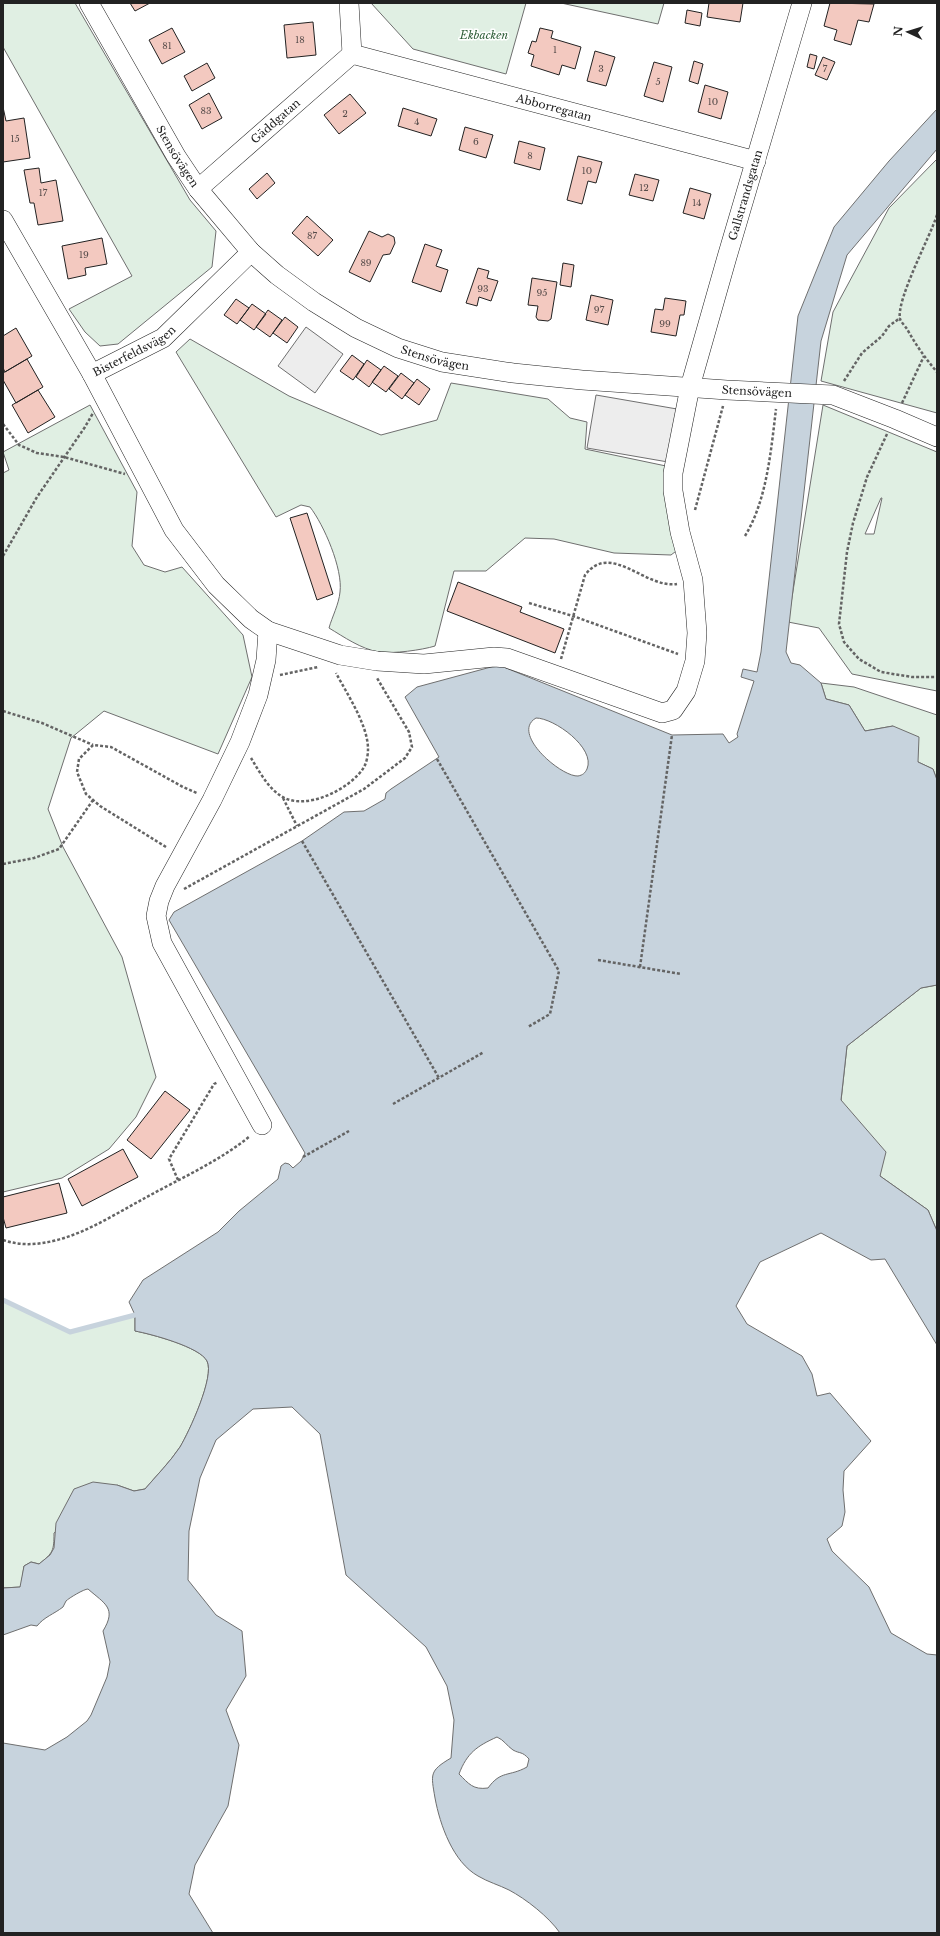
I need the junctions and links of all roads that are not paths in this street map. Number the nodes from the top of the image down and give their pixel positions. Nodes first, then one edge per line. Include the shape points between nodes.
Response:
1 (90, 3) edge
2 (348, 3) edge
3 (802, 3) edge
4 (352, 54) junction
5 (756, 161) junction
6 (198, 189) junction
7 (3, 220) edge
8 (251, 252) junction
9 (92, 374) junction
10 (690, 387) junction
11 (937, 438) edge
12 (268, 631) junction
13 (262, 1125) road end

1 - 6 street, Stensövägen via 176,156
2 - 4 street
3 - 5 street, Gallstrandsgatan
4 - 5 street, Abborregatan
4 - 6 street, Gäddgatan
5 - 10 street, Gallstrandsgatan
6 - 8 street, Stensövägen
7 - 9 street, Bisterfeldsvägen
8 - 9 street, Bisterfeldsvägen via 163,338
8 - 10 street, Stensövägen via 314,302 356,328 398,348 442,362 582,380
9 - 12 street, Gallstrandsgatan via 174,530 216,585
10 - 11 street, Stensövägen via 833,395
10 - 12 street, Gallstrandsgatan via 673,473 673,492 680,532 693,580 697,633 695,661 686,691 672,710 662,713 507,658 414,664 331,658
12 - 13 street via 263,678 240,742 162,893 156,916 162,943

